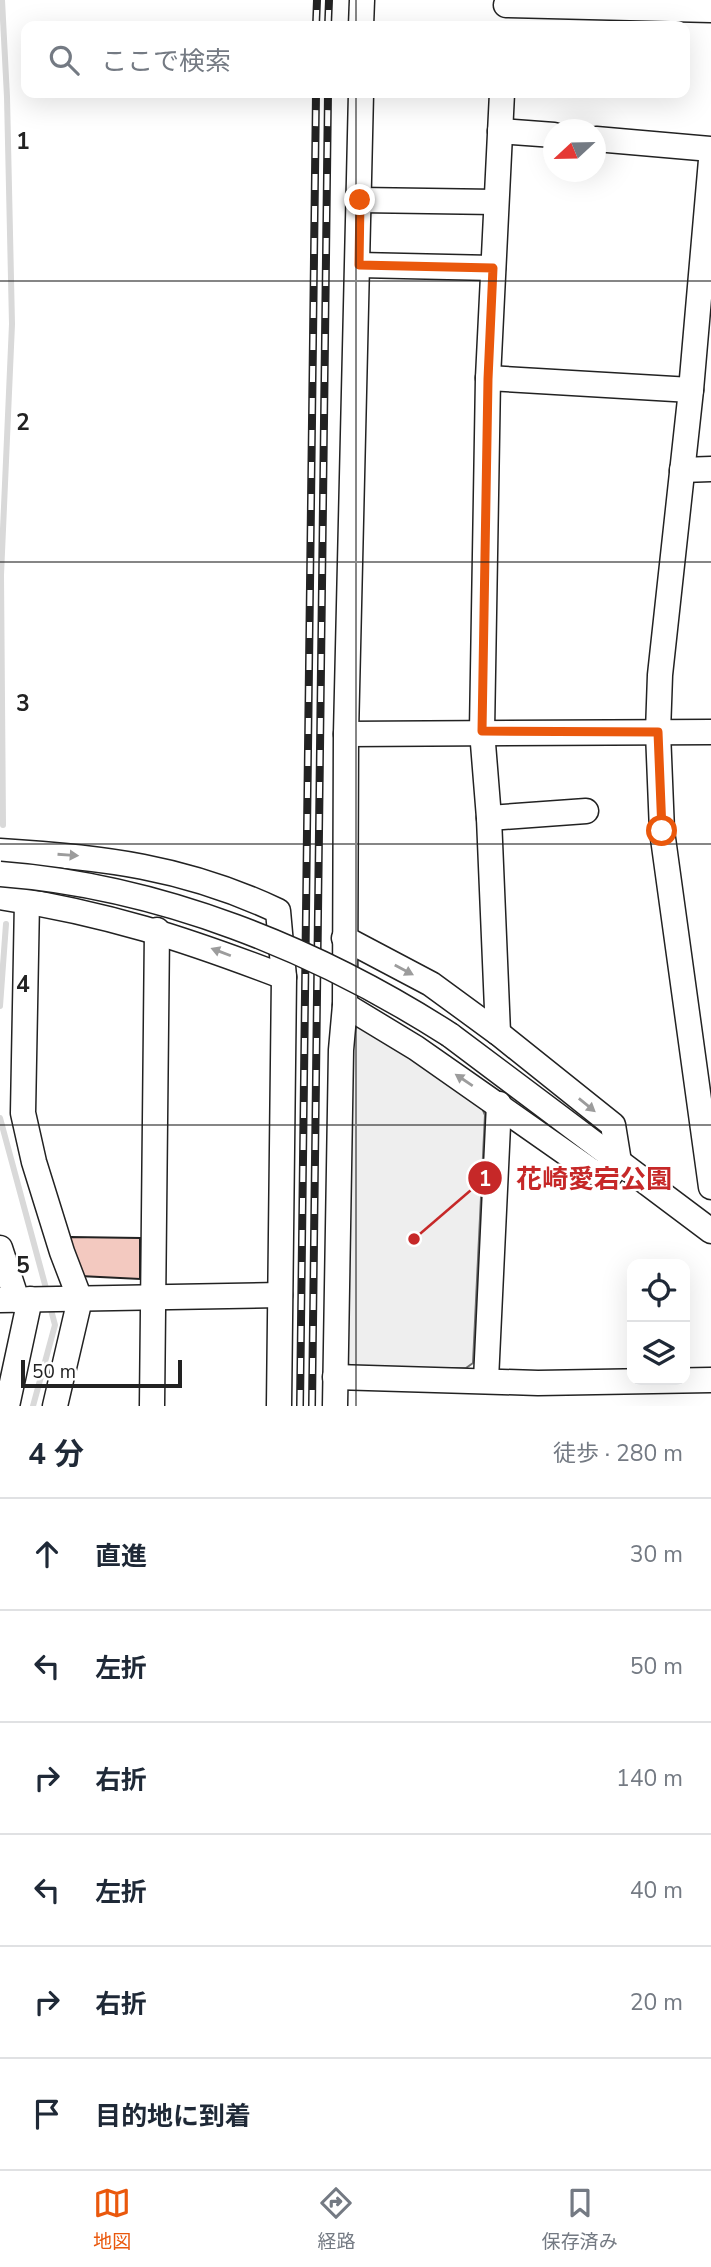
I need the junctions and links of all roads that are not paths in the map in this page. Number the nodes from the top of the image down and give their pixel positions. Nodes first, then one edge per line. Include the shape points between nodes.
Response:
1 (362, 0) edge
2 (711, 10) edge
3 (506, 11) edge
4 (361, 21) edge
5 (361, 98) edge
6 (502, 98) edge
7 (500, 131) junction
8 (543, 134) edge
9 (606, 140) edge
10 (711, 149) edge
11 (711, 160) edge
12 (360, 200) junction
13 (496, 202) junction
14 (359, 265) junction
15 (493, 268) junction
16 (488, 379) junction
17 (691, 390) junction
18 (711, 469) edge
19 (682, 470) junction
20 (482, 731) junction
21 (658, 732) junction
22 (711, 732) edge
23 (346, 734) junction
24 (586, 811) dead end
25 (489, 818) junction
26 (0, 850) edge
27 (0, 874) edge
28 (0, 897) edge
29 (27, 901) junction
30 (157, 930) junction
31 (344, 938) junction
32 (284, 977) junction
33 (345, 1005) junction
34 (701, 1031) edge
35 (498, 1033) junction
36 (499, 1104) junction
37 (619, 1162) junction
38 (711, 1187) edge
39 (711, 1231) edge
40 (0, 1248) edge
41 (280, 1295) junction
42 (80, 1299) junction
43 (154, 1299) junction
44 (16, 1300) edge
45 (335, 1377) junction
46 (486, 1380) junction
47 (711, 1380) edge
48 (538, 1394) edge
49 (7, 1406) edge
50 (55, 1406) edge
51 (152, 1406) edge
52 (279, 1406) edge
53 (335, 1406) edge

1 - 4 street
2 - 3 street
5 - 12 street
6 - 7 street
7 - 8 street
7 - 13 street
9 - 10 street
11 - 17 street
12 - 13 street
12 - 14 street
13 - 15 street
14 - 15 street
14 - 23 street
15 - 16 street
16 - 17 street
16 - 20 street
17 - 19 street
18 - 19 street
19 - 21 street
20 - 21 street
20 - 23 street
20 - 25 street
21 - 22 street
21 - 34 street via 662,831
23 - 31 street
24 - 25 street
25 - 35 street
26 -> 32 street via 138,863 238,892 278,911
27 - 37 street, bridge via 117,891 209,918 339,972 450,1035
28 - 29 street
29 - 30 street
29 - 42 street via 23,1113 34,1163
32 -> 30 street
30 - 43 street
31 - 33 street
31 -> 35 street via 431,985
32 - 41 street
36 -> 33 street
33 - 45 street
34 - 38 street
35 -> 37 street via 613,1125
36 - 37 street via 593,1172 611,1174
36 - 46 street
37 - 39 street
40 - 44 street
41 - 43 street
41 - 52 street
42 - 43 street
42 - 44 street
42 - 50 street
43 - 51 street
44 - 49 street
45 - 46 street
45 - 53 street
46 - 48 street
47 - 48 street

